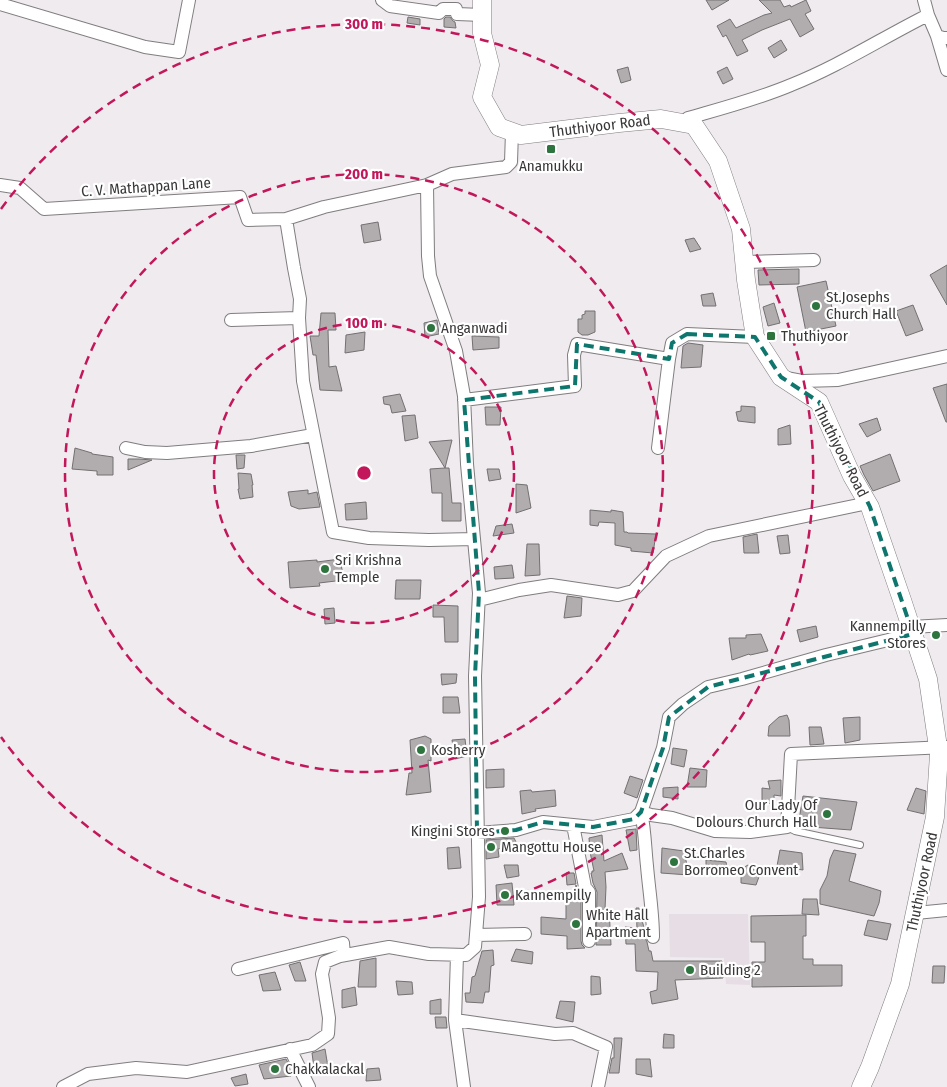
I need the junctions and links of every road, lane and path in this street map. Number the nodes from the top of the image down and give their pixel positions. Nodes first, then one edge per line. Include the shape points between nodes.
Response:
1 (189, 0) edge
2 (382, 0) edge
3 (924, 0) edge
4 (0, 4) edge
5 (482, 7) edge
6 (928, 15) junction
7 (942, 37) edge
8 (947, 70) edge
9 (683, 124) junction
10 (512, 132) junction
11 (0, 185) edge
12 (427, 185) junction
13 (286, 219) junction
14 (814, 260) dead end
15 (744, 262) junction
16 (299, 318) junction
17 (231, 320) dead end
18 (755, 337) junction
19 (947, 356) edge
20 (669, 359) junction
21 (782, 377) junction
22 (464, 400) junction
23 (313, 435) junction
24 (126, 448) dead end
25 (658, 448) dead end
26 (868, 503) junction
27 (474, 540) junction
28 (478, 600) junction
29 (947, 625) edge
30 (912, 630) junction
31 (942, 747) edge
32 (942, 797) edge
33 (641, 812) junction
34 (573, 825) junction
35 (787, 827) junction
36 (477, 833) junction
37 (860, 845) dead end
38 (947, 910) edge
39 (916, 912) junction
40 (525, 934) dead end
41 (476, 935) junction
42 (653, 937) dead end
43 (589, 942) dead end
44 (344, 955) junction
45 (457, 955) junction
46 (238, 969) dead end
47 (455, 1020) junction
48 (290, 1049) junction
49 (82, 1083) edge
50 (63, 1087) edge
51 (310, 1087) edge
52 (464, 1087) edge
53 (598, 1087) edge
54 (862, 1087) edge

1 - 4 street via 179,52 145,47
2 - 5 street via 390,6 439,13 443,8 456,9 457,14
3 - 6 street
5 - 10 main road via 482,33 490,65 482,97 499,127
6 - 7 street
6 - 9 street via 793,84 753,100 688,118
7 - 8 street
9 - 10 main road, Thuthiyoor Road via 661,119 521,135
9 - 15 main road, Thuthiyoor Road via 694,126 718,161 741,229
10 - 12 street via 511,162 506,167 452,174
11 - 13 street, C. V. Mathappan Lane via 20,188 44,210 240,197 248,220
12 - 13 street via 324,207
12 - 22 street via 430,276 456,351
13 - 16 street via 300,299
14 - 15 street
15 - 18 main road, Thuthiyoor Road
16 - 17 street
16 - 23 street via 303,381
18 - 20 street via 687,334 672,343
18 - 21 main road, Thuthiyoor Road
19 - 21 street via 838,380 802,381
20 - 22 street via 577,344 575,386
20 - 25 street
21 - 26 main road, Thuthiyoor Road via 819,402 852,476
22 - 27 street via 466,464
23 - 24 street via 251,446 167,453
23 - 27 street via 333,532 368,538
26 - 28 street via 709,536 666,556 633,590 618,595 552,585
26 - 30 main road, Thuthiyoor Road
27 - 28 street
28 - 36 street via 475,676
29 - 30 street
30 - 31 main road, Thuthiyoor Road via 928,678
30 - 33 street via 708,687 669,717 663,748
31 - 32 main road, Thuthiyoor Road via 938,754
31 - 35 street via 791,754
32 - 39 main road, Thuthiyoor Road
33 - 34 street via 626,821 593,827
33 - 35 street via 715,831 750,832
33 - 42 street
34 - 36 street via 543,822 516,830
34 - 43 street via 585,887 589,892
35 - 37 lane
36 - 41 street via 479,897
38 - 39 street
39 - 54 main road, Thuthiyoor Road via 900,984
40 - 41 street via 508,939
41 - 45 street via 475,947 466,955
44 - 45 street via 389,947
44 - 46 street via 343,943
44 - 48 street via 325,962 322,974 328,1034 312,1045
45 - 47 street
47 - 52 street
47 - 53 street via 555,1034 574,1033 606,1046
48 - 49 street via 186,1072 136,1068 88,1074
48 - 51 street
49 - 50 street

